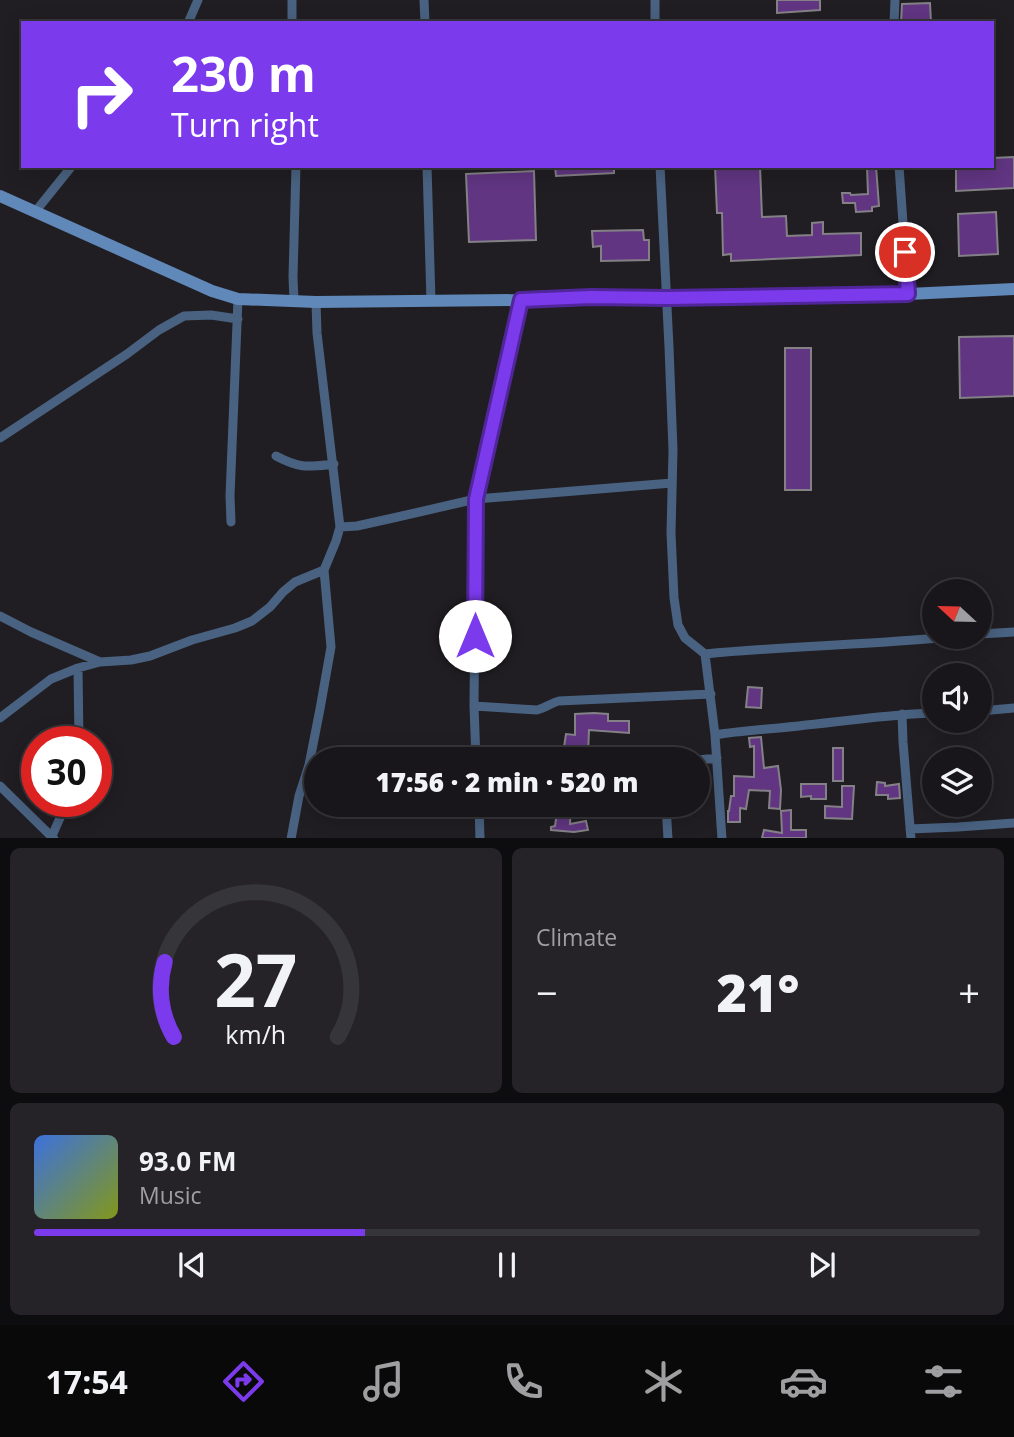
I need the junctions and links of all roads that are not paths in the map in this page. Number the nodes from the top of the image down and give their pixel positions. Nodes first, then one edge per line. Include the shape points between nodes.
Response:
1 (198, 0) edge
2 (292, 0) edge
3 (424, 0) edge
4 (655, 0) edge
5 (895, 0) edge
6 (189, 21) edge
7 (292, 21) edge
8 (425, 21) edge
9 (655, 21) edge
10 (894, 21) edge
11 (70, 168) edge
12 (296, 168) edge
13 (427, 168) edge
14 (660, 168) edge
15 (899, 168) edge
16 (0, 196) edge
17 (35, 212) junction
18 (1014, 289) edge
19 (908, 294) junction
20 (666, 298) junction
21 (238, 299) junction
22 (521, 300) junction
23 (295, 301) junction
24 (432, 301) junction
25 (316, 302) junction
26 (238, 318) junction
27 (0, 438) edge
28 (276, 456) dead end
29 (334, 464) junction
30 (672, 483) junction
31 (476, 499) junction
32 (231, 522) dead end
33 (340, 527) junction
34 (324, 570) junction
35 (0, 616) edge
36 (1014, 632) edge
37 (992, 633) edge
38 (922, 640) edge
39 (705, 653) junction
40 (100, 662) junction
41 (78, 668) junction
42 (711, 694) junction
43 (474, 706) junction
44 (1014, 708) edge
45 (992, 710) edge
46 (922, 713) edge
47 (902, 714) junction
48 (0, 718) edge
49 (79, 726) edge
50 (715, 735) junction
51 (476, 747) edge
52 (717, 758) junction
53 (710, 759) edge
54 (0, 786) edge
55 (61, 817) edge
56 (479, 817) edge
57 (667, 817) edge
58 (1014, 823) edge
59 (910, 834) edge
60 (53, 837) edge
61 (292, 838) edge
62 (482, 838) edge
63 (668, 838) edge
64 (722, 838) edge

1 - 6 street
2 - 7 street
3 - 8 street
4 - 9 street
5 - 10 street
11 - 17 street
12 - 23 street
13 - 24 street
14 - 20 street
15 - 19 street
16 - 17 street
17 - 21 street
18 - 19 street
19 - 20 street
20 - 22 street
20 - 30 street
21 - 23 street
21 - 26 street
22 - 24 street
22 - 31 street
23 - 25 street
24 - 25 street
25 - 29 street
26 - 27 street via 184,316
26 - 32 street
28 - 29 street via 303,467
29 - 33 street
30 - 31 street
30 - 39 street via 678,625 685,638
31 - 33 street
31 - 43 street
33 - 34 street
34 - 40 street via 295,582 252,621 235,628 150,656
34 - 61 street via 331,647
35 - 40 street
36 - 37 street
38 - 39 street
39 - 42 street
40 - 41 street
41 - 48 street via 51,679
41 - 49 street
42 - 43 street via 559,701 537,710
42 - 50 street
43 - 51 street
44 - 45 street
46 - 47 street
47 - 50 street
47 - 59 street
50 - 52 street
52 - 53 street
52 - 64 street
54 - 60 street
55 - 60 street
56 - 62 street
57 - 63 street
58 - 59 street

